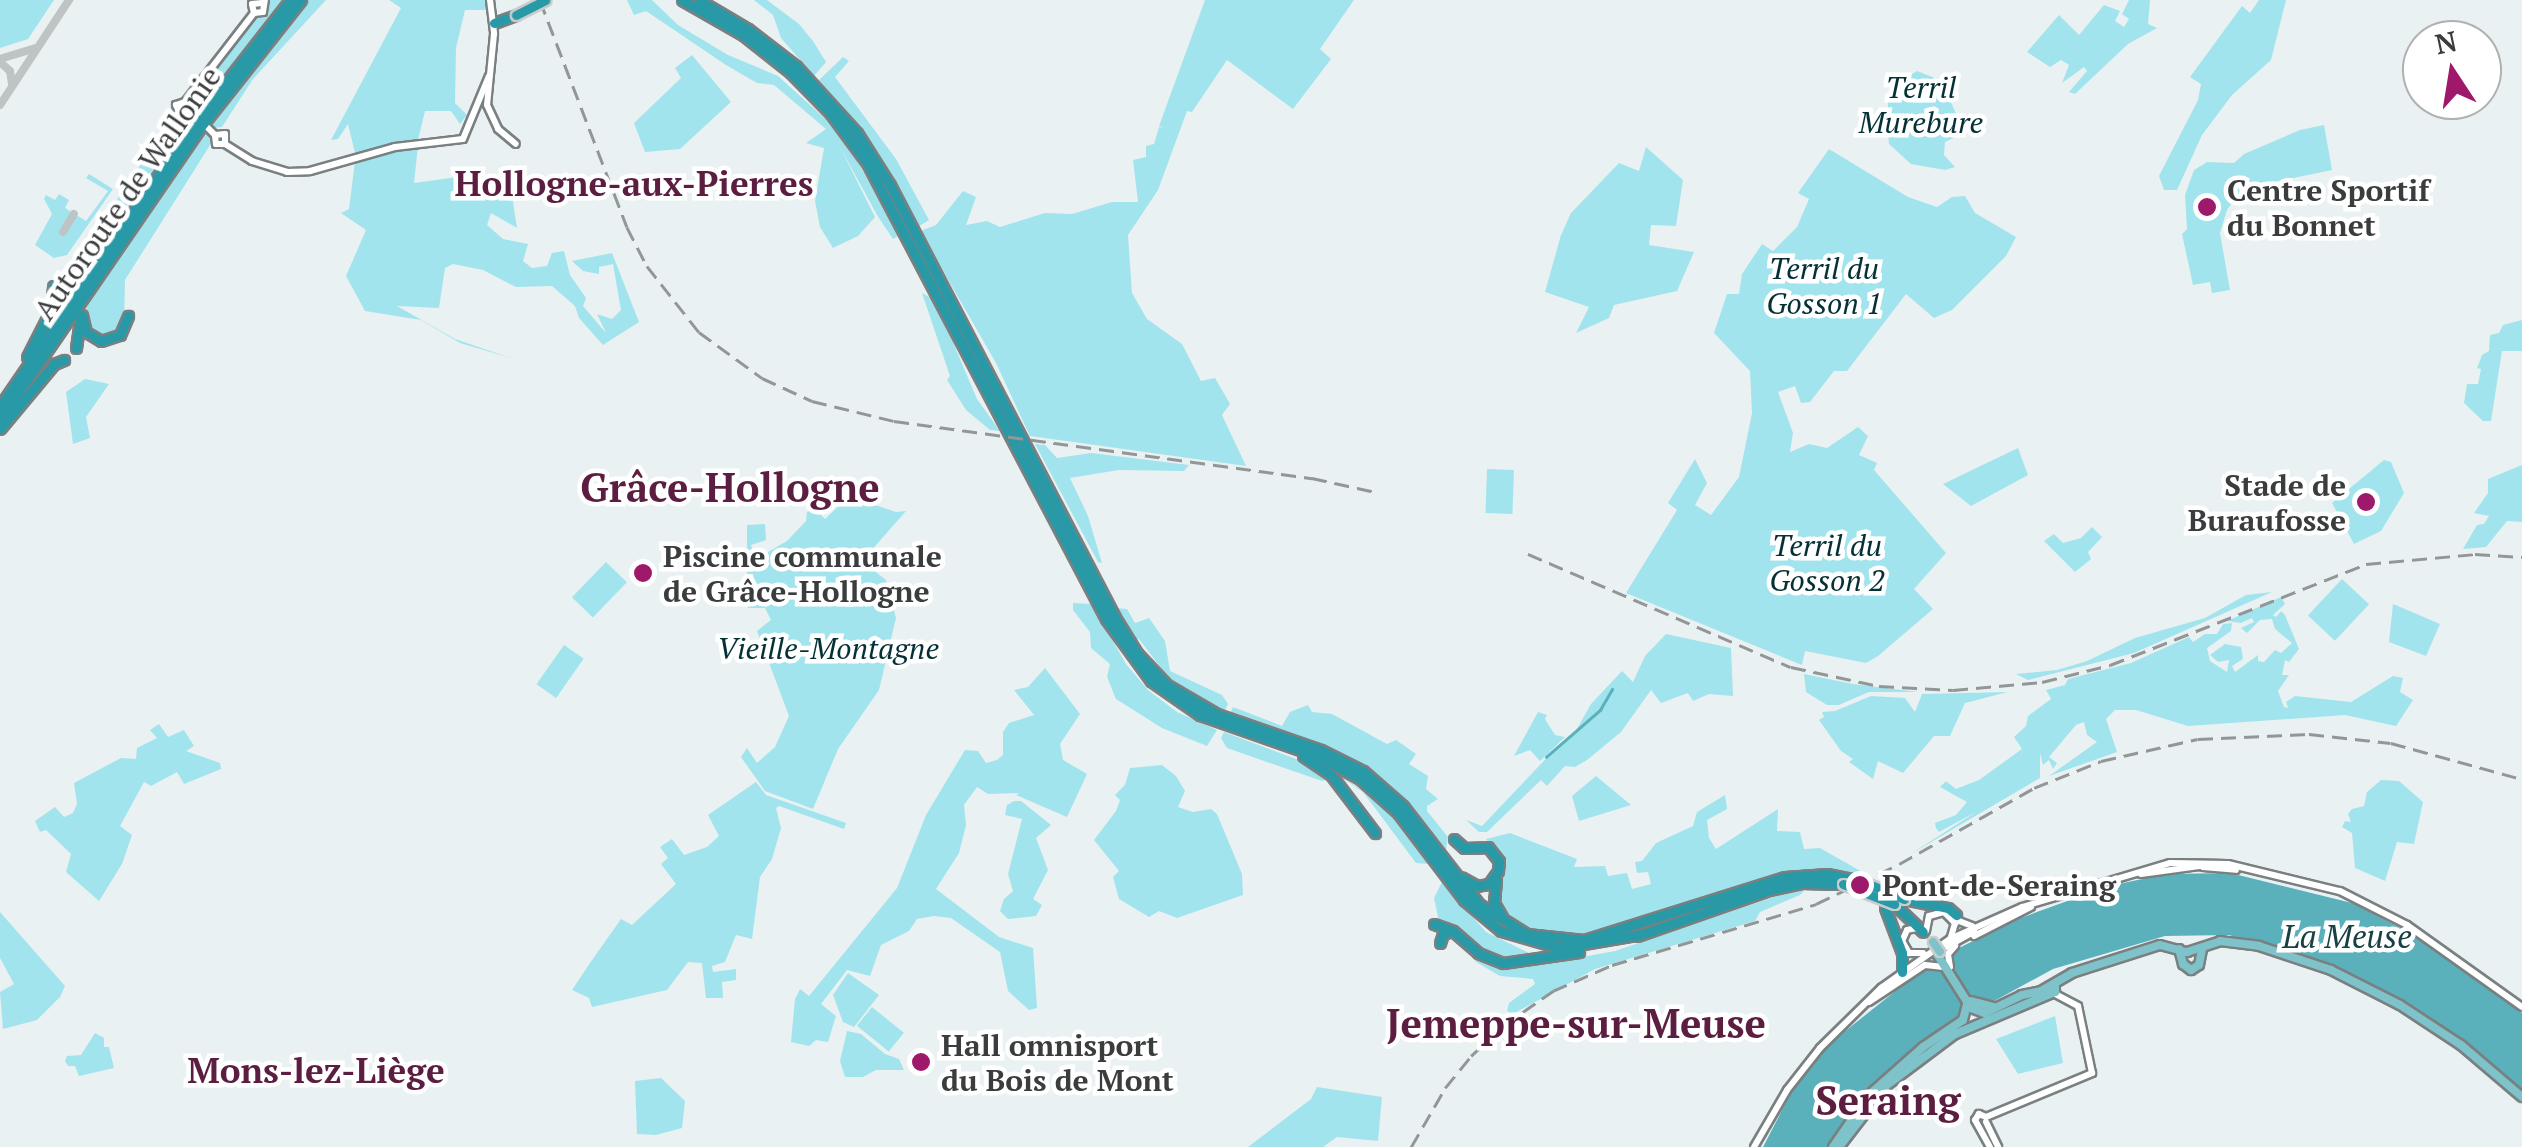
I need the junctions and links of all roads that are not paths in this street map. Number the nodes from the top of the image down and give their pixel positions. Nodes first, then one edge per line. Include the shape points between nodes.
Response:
1 (290, 0) edge
2 (302, 0) edge
3 (490, 0) edge
4 (545, 0) edge
5 (682, 0) edge
6 (700, 0) edge
7 (263, 2) edge
8 (493, 21) junction
9 (489, 76) junction
10 (476, 111) junction
11 (191, 113) dead end
12 (489, 113) junction
13 (207, 127) dead end
14 (500, 132) junction
15 (496, 141) dead end
16 (516, 144) dead end
17 (53, 286) dead end
18 (90, 288) junction
19 (82, 314) junction
20 (128, 316) dead end
21 (76, 348) dead end
22 (64, 360) dead end
23 (21, 375) junction
24 (0, 406) edge
25 (0, 420) edge
26 (0, 429) edge
27 (1250, 734) junction
28 (1376, 833) dead end
29 (1464, 848) junction
30 (1431, 850) junction
31 (1444, 857) junction
32 (2228, 864) junction
33 (2202, 867) junction
34 (1458, 882) junction
35 (2347, 896) junction
36 (1895, 903) junction
37 (2031, 907) junction
38 (1958, 918) junction
39 (1988, 921) junction
40 (1434, 924) dead end
41 (1505, 924) junction
42 (1923, 929) junction
43 (1453, 932) junction
44 (1642, 934) junction
45 (1954, 938) junction
46 (1440, 942) dead end
47 (1939, 952) junction
48 (1902, 953) junction
49 (1914, 965) junction
50 (1902, 972) junction
51 (2055, 988) junction
52 (2032, 997) junction
53 (1868, 1003) junction
54 (1972, 1008) junction
55 (2522, 1008) edge
56 (1852, 1016) junction
57 (1954, 1034) junction
58 (1943, 1039) junction
59 (1937, 1048) junction
60 (1921, 1049) junction
61 (2522, 1097) edge
62 (1984, 1121) junction
63 (1754, 1147) edge
64 (1836, 1147) edge
65 (1990, 1147) edge
66 (1998, 1147) edge

1 - 23 highway, Autoroute de Wallonie via 194,123
2 - 18 highway, Autoroute de Wallonie via 200,128
3 - 8 main road
4 - 8 highway, bridge
5 - 27 highway via 767,52 850,138 890,202 1122,646 1175,700
6 - 30 highway via 796,66 874,159 1146,665 1203,708 1363,772 1403,806
7 - 11 main road via 262,12 253,9 185,102
8 - 9 main road
9 - 10 main road
9 - 12 main road
10 - 12 main road
10 - 13 main road via 463,139 395,147 297,172 265,166
12 - 14 main road
14 - 15 main road
14 - 16 main road
17 - 23 highway via 51,310
18 - 19 highway
18 - 25 highway, Autoroute de Wallonie
19 - 20 highway via 88,334 106,341 120,335
19 - 21 highway
22 - 26 highway
23 - 24 highway, Autoroute de Wallonie
27 - 28 highway via 1303,756 1336,780
27 - 30 highway via 1320,757 1360,779
29 - 31 highway
29 - 34 highway via 1488,848 1499,868 1483,886
29 - 41 highway via 1455,837 1498,854 1494,902
30 - 31 highway
30 - 34 highway
31 - 34 highway
32 - 33 main road
32 - 35 main road
32 - 39 main road via 2191,862 2109,878
33 - 35 main road via 2258,873
33 - 37 main road via 2119,878
34 - 41 highway
34 - 44 highway via 1487,922 1540,946 1584,948
35 - 55 main road via 2407,924
36 - 38 highway via 1945,907
36 - 41 highway, bridge via 1857,880 1827,874 1785,877 1584,940 1542,938
36 - 42 highway
36 - 44 highway, bridge via 1843,884 1800,883
36 - 48 highway
37 - 45 main road
37 - 47 main road
38 - 39 main road via 1967,927
38 - 45 main road
39 - 45 main road
40 - 43 highway
42 - 45 main road via 1932,913 1948,913
42 - 45 main road via 1909,929 1902,938 1912,954
42 - 47 main road
43 - 44 highway via 1484,956 1514,963
43 - 46 highway
45 - 47 main road
47 - 49 main road
47 - 53 main road
47 - 54 main road
48 - 49 highway
48 - 50 highway
49 - 50 main road
49 - 53 main road
50 - 56 main road
51 - 52 main road
51 - 61 main road via 2160,946 2191,952 2220,941 2254,945 2346,976 2428,1022
51 - 62 main road via 2078,1006 2092,1074
52 - 54 main road via 1985,1013
52 - 57 main road
53 - 56 main road
54 - 58 main road
54 - 60 main road
56 - 63 main road via 1807,1063
57 - 58 main road
57 - 59 main road
58 - 59 main road
58 - 60 main road
59 - 64 main road via 1875,1098
60 - 64 main road via 1864,1100
62 - 65 main road
62 - 66 main road

